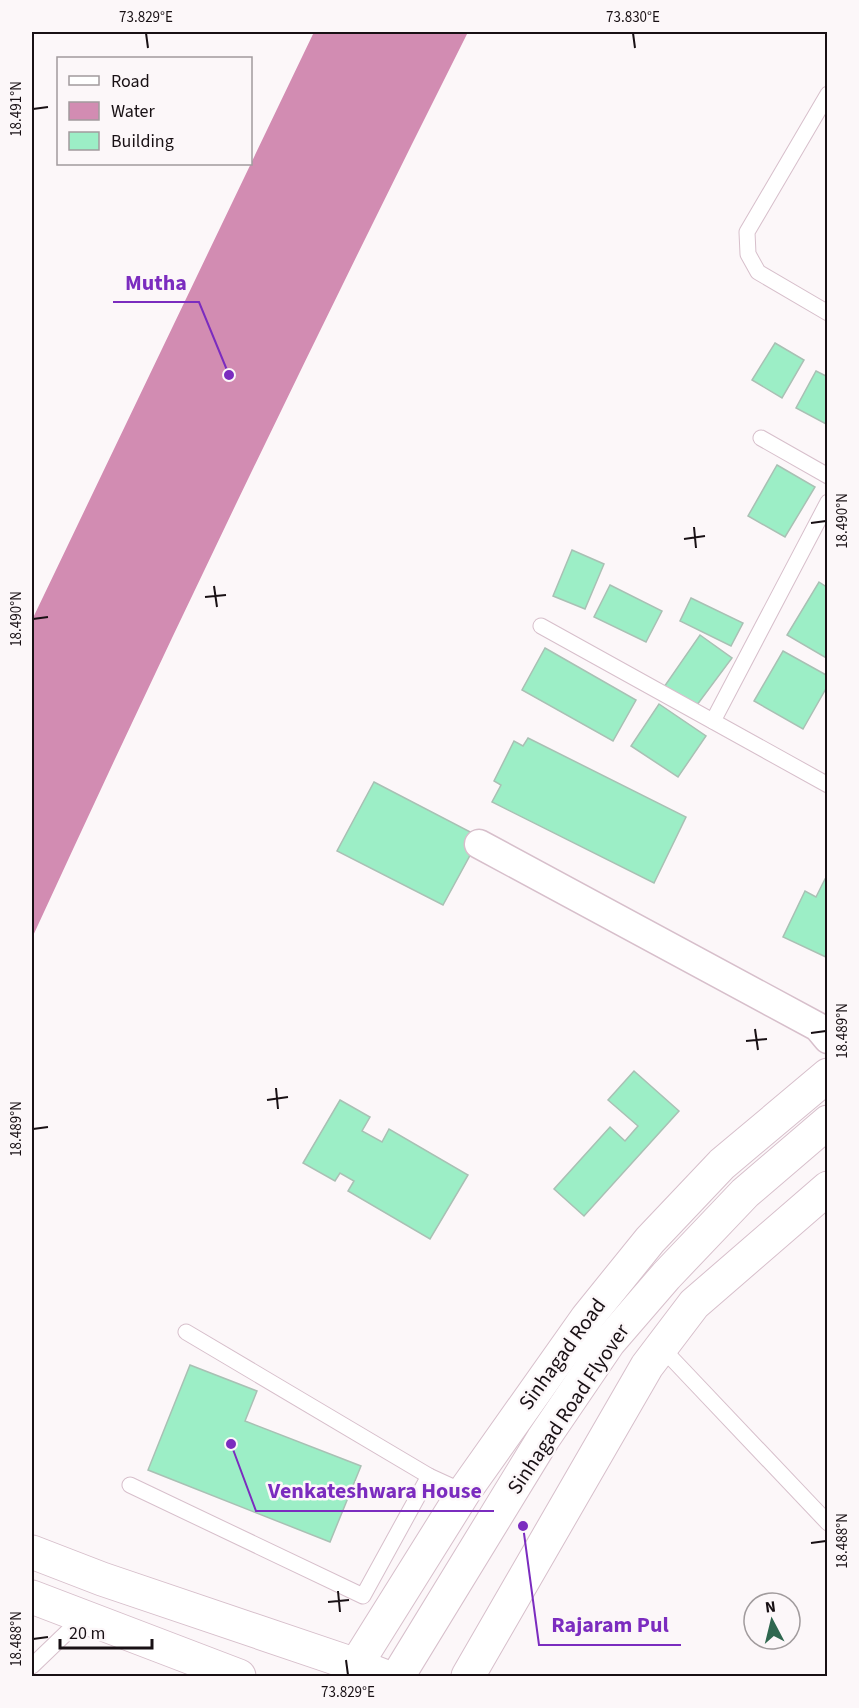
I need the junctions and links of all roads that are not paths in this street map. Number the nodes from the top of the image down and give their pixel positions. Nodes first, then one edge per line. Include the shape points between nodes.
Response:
1 (828, 94) edge
2 (828, 314) edge
3 (760, 438) dead end
4 (828, 476) edge
5 (828, 502) edge
6 (541, 626) dead end
7 (713, 721) junction
8 (828, 785) edge
9 (480, 844) dead end
10 (828, 1039) edge
11 (828, 1075) edge
12 (828, 1122) edge
13 (828, 1188) edge
14 (186, 1332) dead end
15 (662, 1347) junction
16 (429, 1476) junction
17 (130, 1485) dead end
18 (464, 1492) junction
19 (828, 1522) edge
20 (32, 1552) edge
21 (32, 1597) edge
22 (83, 1617) junction
23 (32, 1666) edge
24 (363, 1673) edge
25 (239, 1677) edge
26 (398, 1677) edge
27 (468, 1677) edge

1 - 2 lane via 747,232 748,254 758,273
3 - 4 lane
5 - 7 lane
6 - 7 lane
7 - 8 lane
9 - 10 street via 818,1027
11 - 18 main road, Sinhagad Road via 722,1164 650,1239 587,1318
12 - 26 main road, Sinhagad Road Flyover via 745,1193 609,1342 543,1439
13 - 15 main road via 694,1304
14 - 16 lane
15 - 19 lane
15 - 27 main road via 647,1366
16 - 17 lane via 363,1596
16 - 18 lane
18 - 24 main road, Sinhagad Road
20 - 24 main road
21 - 22 main road
22 - 23 lane
22 - 25 main road

